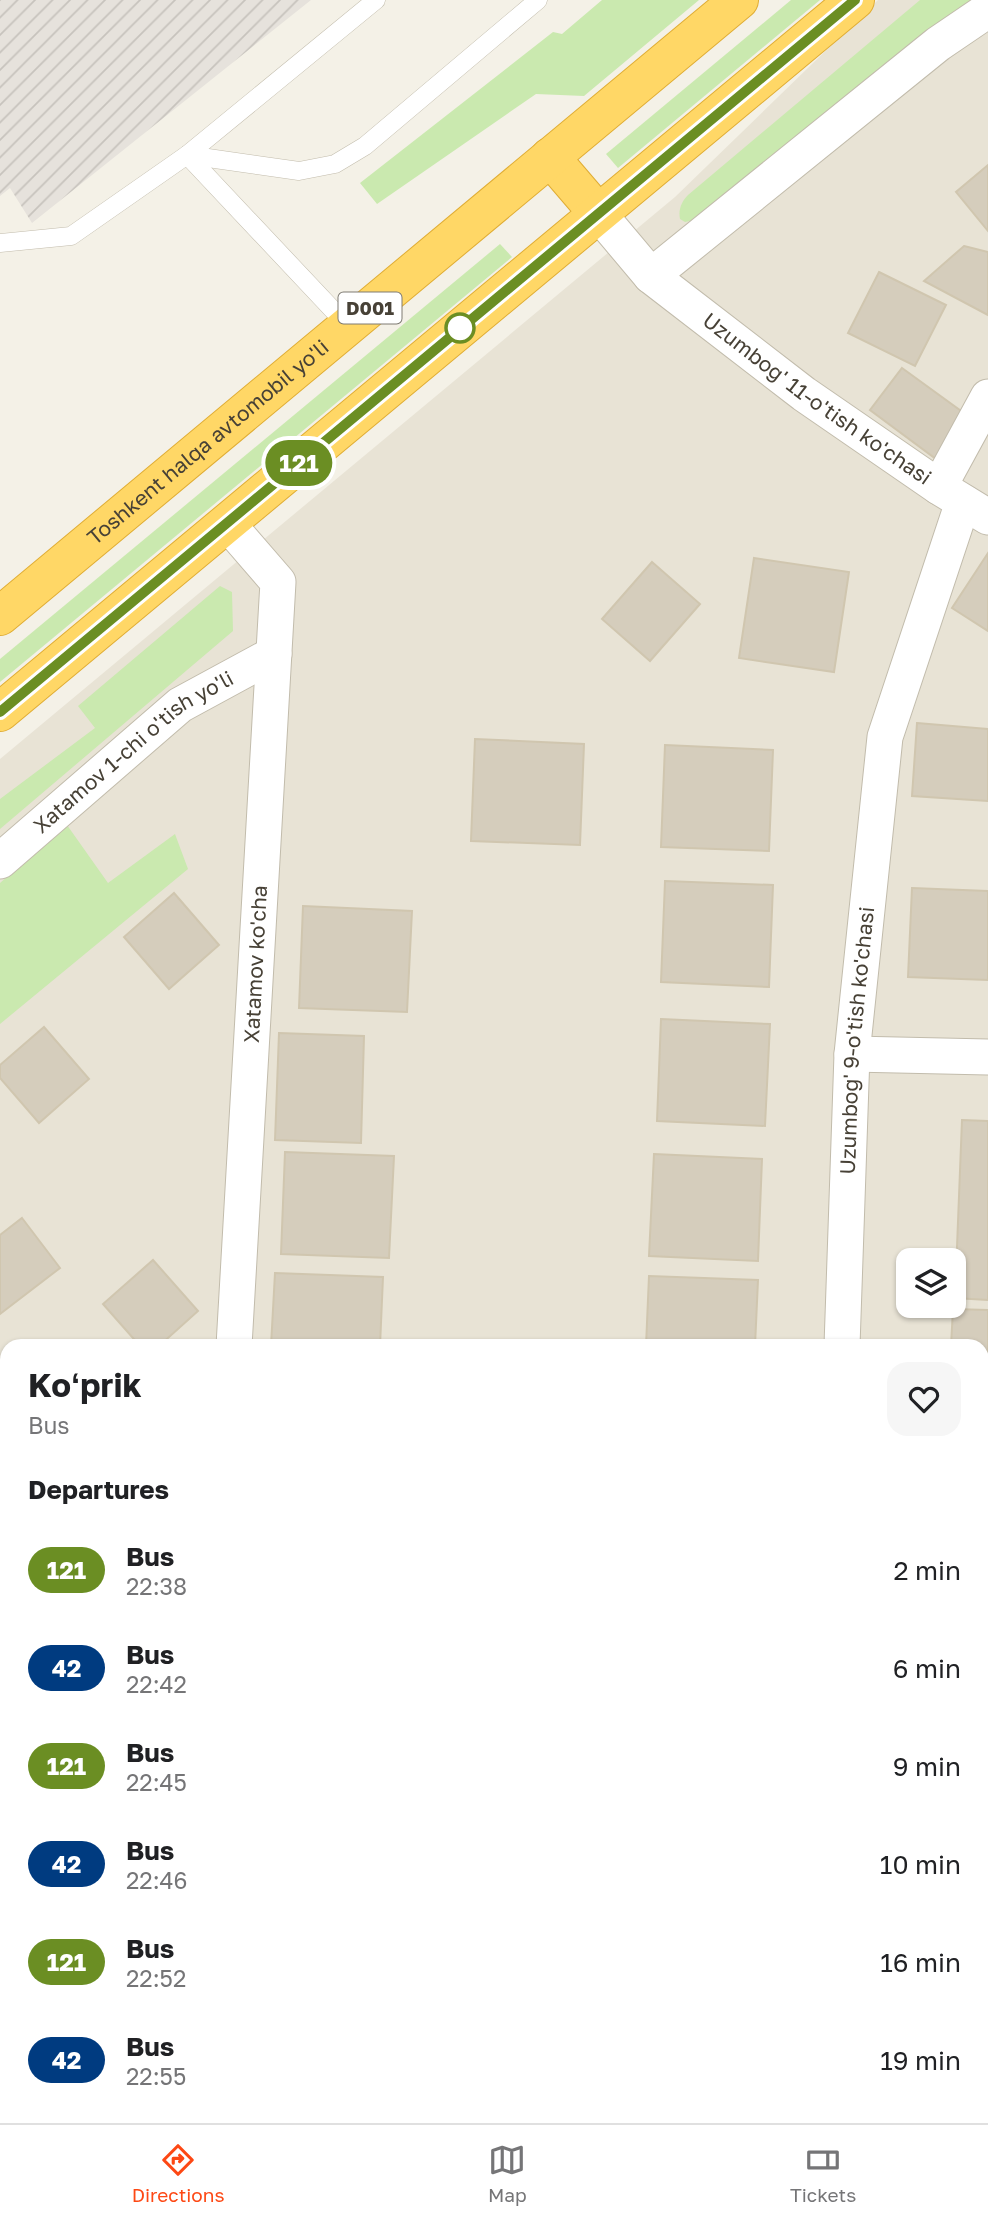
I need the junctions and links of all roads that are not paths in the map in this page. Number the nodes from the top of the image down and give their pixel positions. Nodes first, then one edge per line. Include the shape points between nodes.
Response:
1 (376, 0) edge
2 (538, 0) edge
3 (739, 0) edge
4 (855, 0) edge
5 (988, 10) edge
6 (187, 155) junction
7 (551, 157) junction
8 (598, 214) junction
9 (0, 243) edge
10 (650, 276) junction
11 (348, 326) junction
12 (988, 397) edge
13 (963, 502) edge
14 (227, 523) junction
15 (0, 616) edge
16 (274, 653) junction
17 (0, 712) edge
18 (0, 861) edge
19 (852, 1054) junction
20 (988, 1057) edge
21 (235, 1334) edge
22 (842, 1339) edge

1 - 6 lane
2 - 6 lane via 365,146 335,164 299,171
3 - 7 highway, Toshkent halqa avtomobil yo'li / D001
4 - 8 highway
5 - 10 street via 938,44
6 - 9 lane via 71,236
6 - 11 lane
7 - 8 highway
7 - 11 highway, Toshkent halqa avtomobil yo'li / D001
8 - 10 street, Uzumbog' 11-o'tish ko'chasi
8 - 14 highway
10 - 13 street, Uzumbog' 11-o'tish ko'chasi via 804,394
11 - 15 highway, Toshkent halqa avtomobil yo'li / D001
12 - 13 street, Uzumbog' 9-o'tish ko'chasi
13 - 19 street, Uzumbog' 9-o'tish ko'chasi via 884,737
14 - 16 street, Xatamov ko'cha via 278,582
14 - 17 highway
16 - 18 street, Xatamov 1-chi o'tish yo'li via 180,705
16 - 21 street, Xatamov ko'cha
19 - 20 street
19 - 22 street, Uzumbog' 9-o'tish ko'chasi

